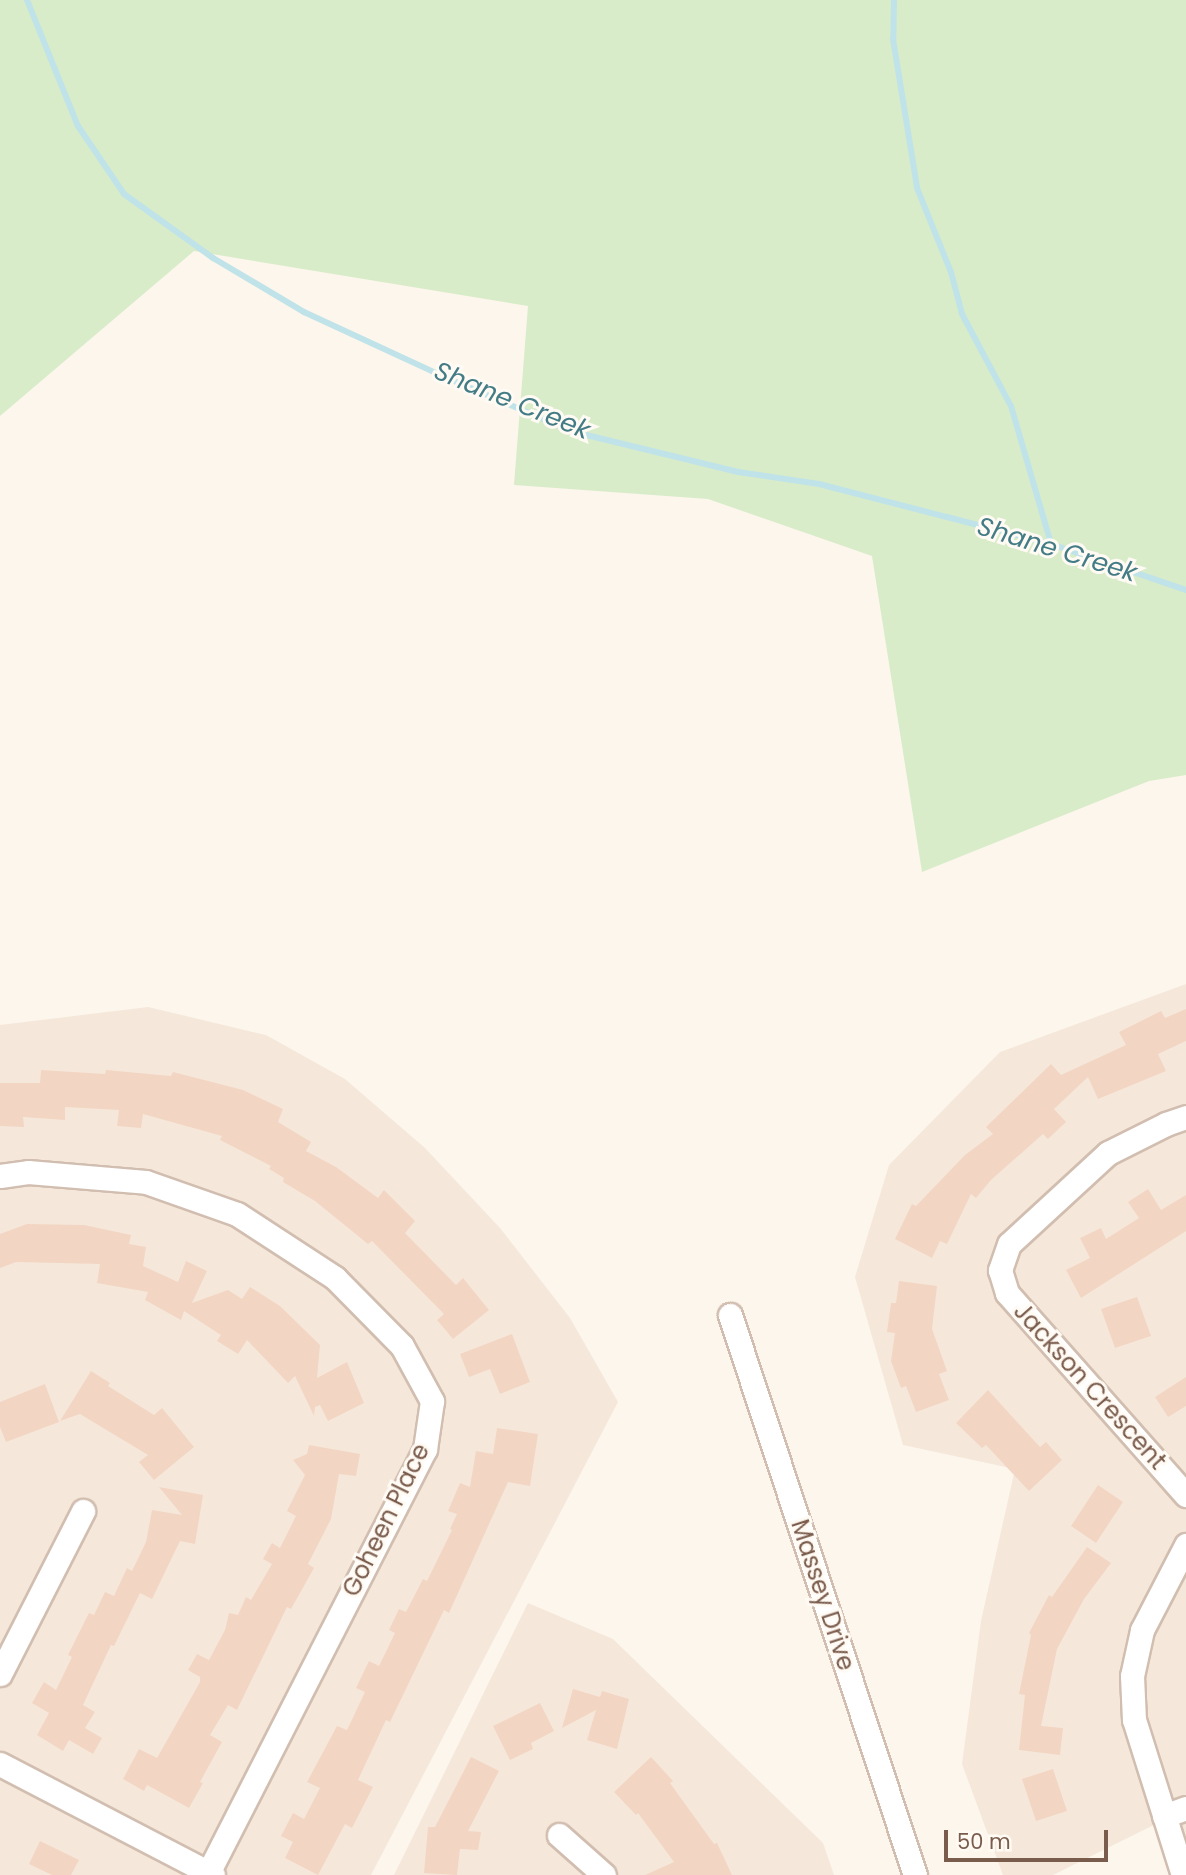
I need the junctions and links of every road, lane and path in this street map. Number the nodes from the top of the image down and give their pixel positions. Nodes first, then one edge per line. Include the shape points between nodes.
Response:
1 (1186, 1117) edge
2 (0, 1176) edge
3 (730, 1315) dead end
4 (1186, 1494) edge
5 (83, 1511) dead end
6 (1186, 1545) edge
7 (0, 1674) edge
8 (0, 1764) edge
9 (1186, 1808) edge
10 (1164, 1816) junction
11 (559, 1835) dead end
12 (211, 1874) edge
13 (604, 1875) edge
14 (915, 1875) edge
15 (1183, 1875) edge

1 - 4 street, Jackson Crescent via 1108,1153 1009,1244 1000,1270 1007,1293
2 - 12 street, Goheen Place via 28,1172 146,1182 237,1214 335,1278 402,1346 432,1401 425,1450
3 - 14 street, Massey Drive
5 - 7 street
6 - 10 street via 1142,1630 1132,1676 1134,1720
8 - 12 street
9 - 10 street
10 - 15 street
11 - 13 street

